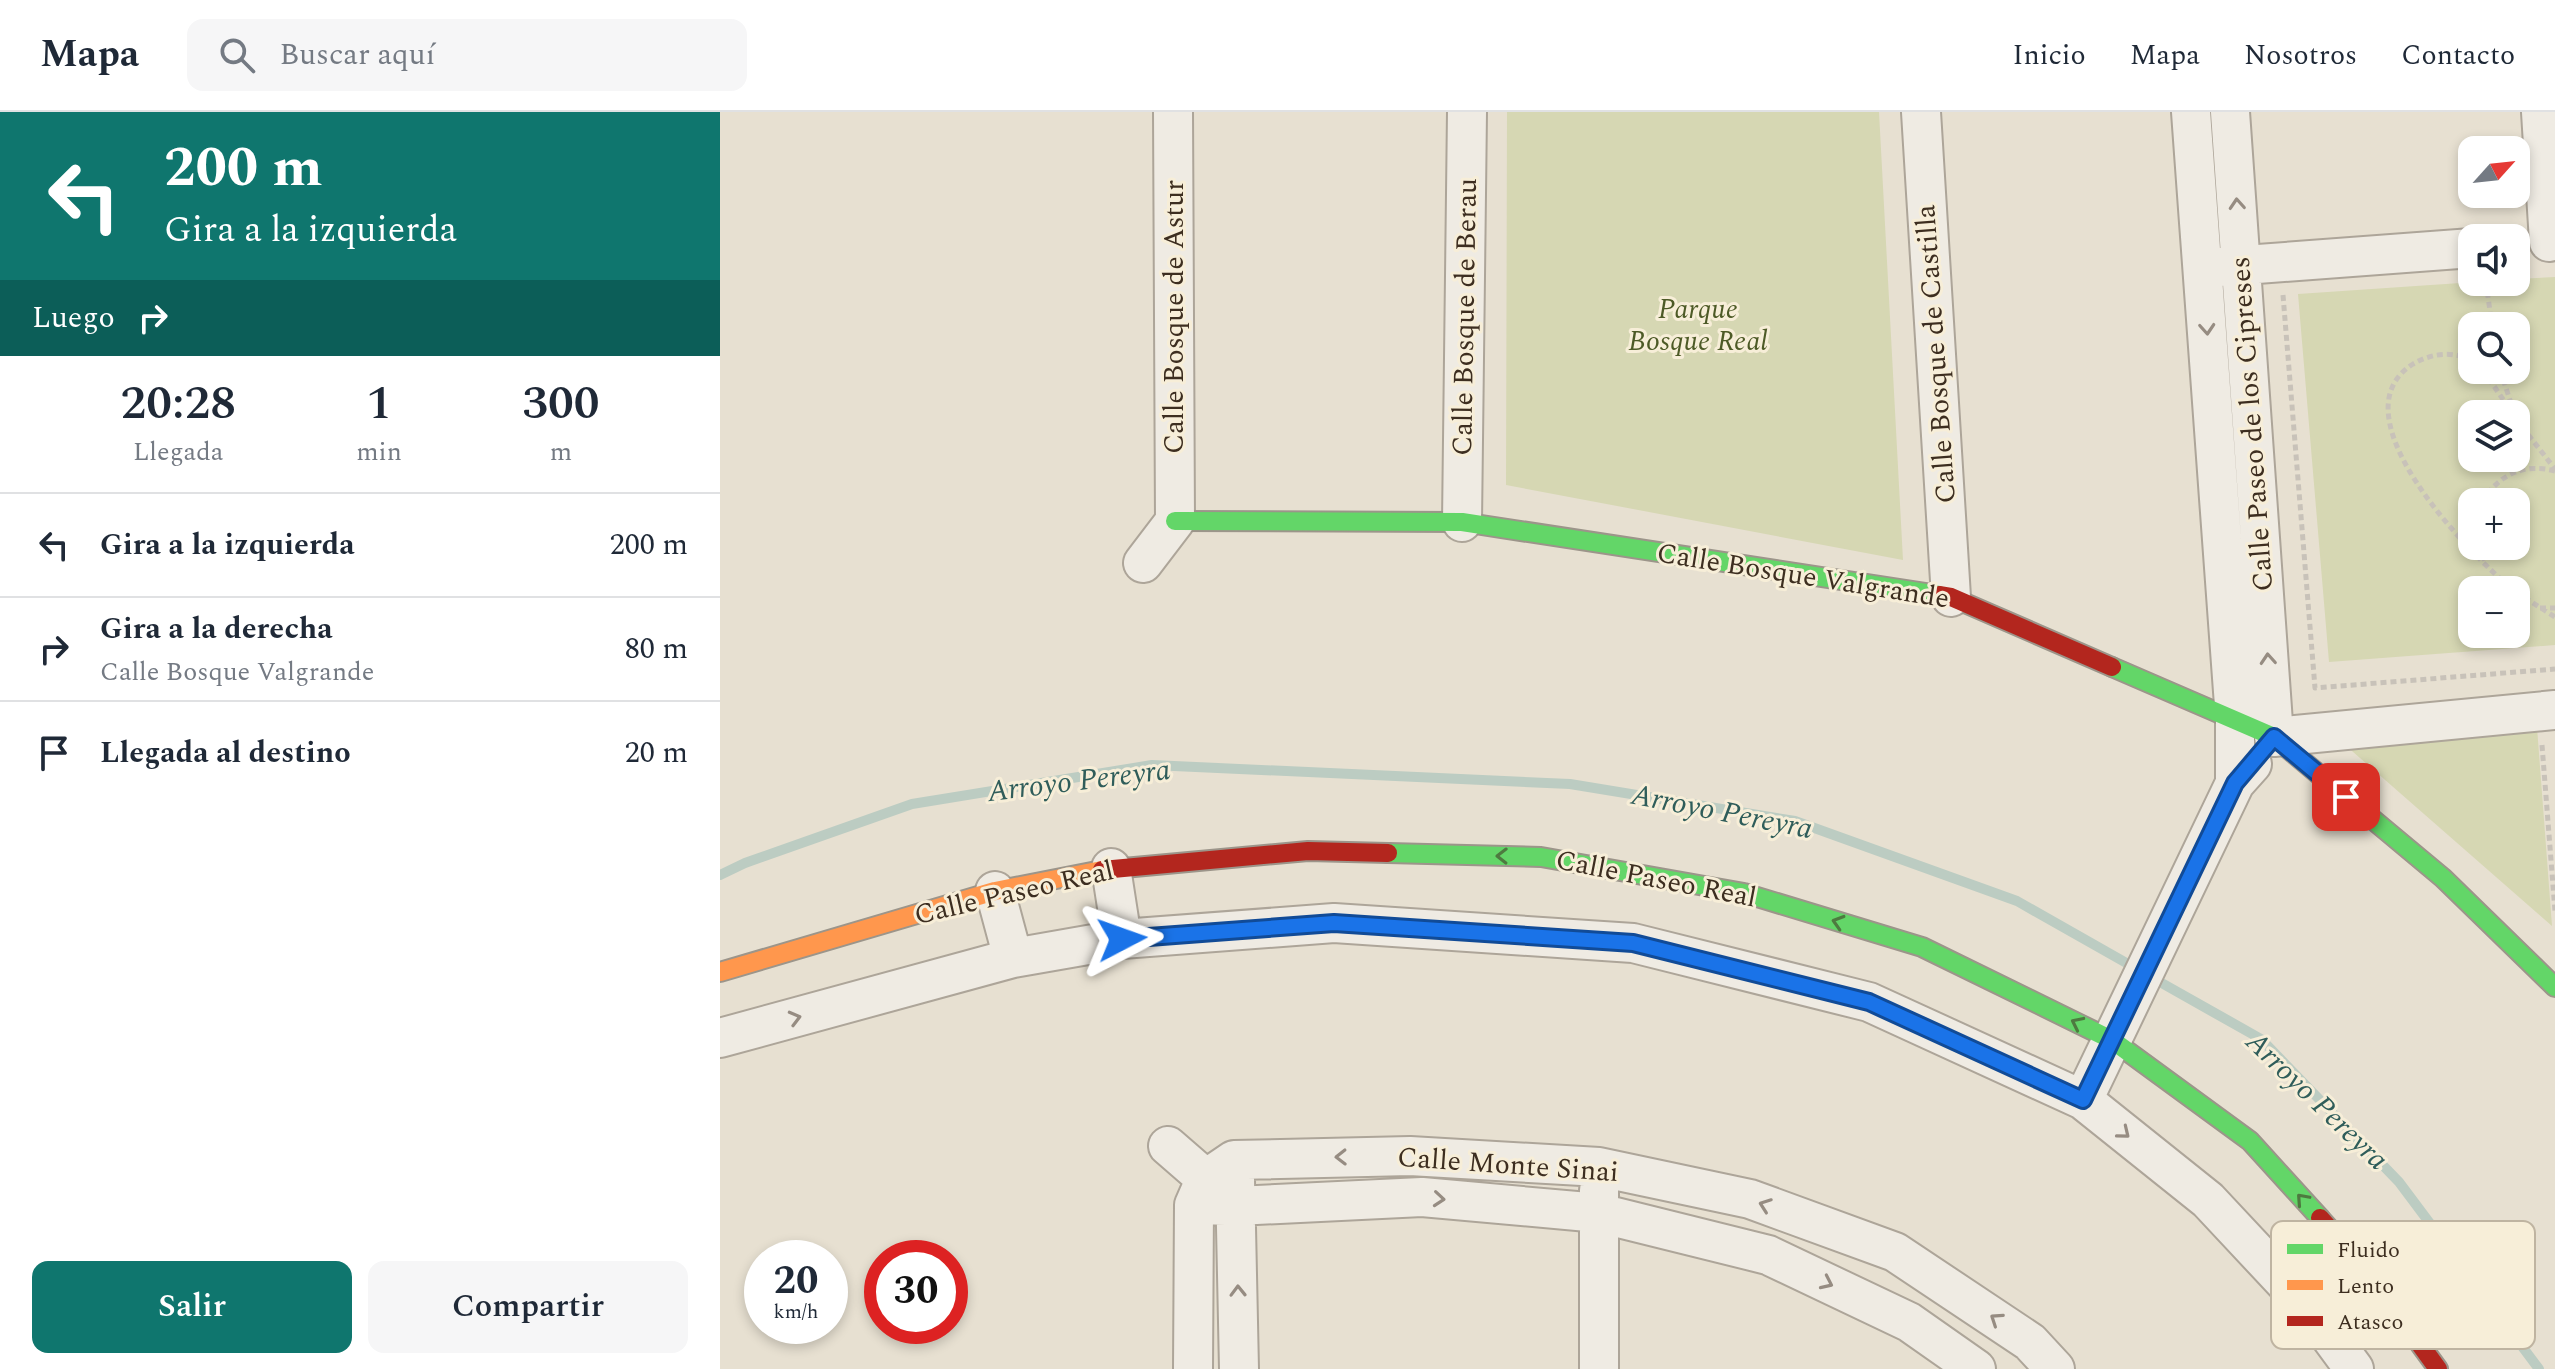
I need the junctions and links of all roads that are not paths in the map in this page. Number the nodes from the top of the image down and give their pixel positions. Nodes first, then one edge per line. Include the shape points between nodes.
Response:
1 (1173, 112) edge
2 (1467, 112) edge
3 (1921, 112) edge
4 (2191, 112) edge
5 (2230, 112) edge
6 (2541, 112) edge
7 (2540, 243) edge
8 (2458, 249) edge
9 (2241, 265) junction
10 (2202, 268) junction
11 (1175, 521) junction
12 (1462, 522) junction
13 (1143, 563) dead end
14 (1951, 597) junction
15 (2235, 719) junction
16 (2548, 722) edge
17 (2274, 737) junction
18 (2235, 783) junction
19 (1111, 868) junction
20 (995, 891) junction
21 (1122, 939) junction
22 (1013, 958) junction
23 (720, 972) edge
24 (2555, 987) edge
25 (2115, 1033) junction
26 (720, 1038) edge
27 (2083, 1100) junction
28 (1168, 1146) dead end
29 (1599, 1167) junction
30 (1211, 1181) junction
31 (1236, 1206) junction
32 (1599, 1213) junction
33 (2322, 1221) edge
34 (2271, 1267) edge
35 (2339, 1349) edge
36 (2423, 1349) edge
37 (1193, 1369) edge
38 (1239, 1369) edge
39 (1599, 1369) edge
40 (1976, 1369) edge
41 (2055, 1369) edge
42 (2354, 1369) edge
43 (2438, 1369) edge

1 - 11 street, Calle Bosque de Astur
2 - 12 street, Calle Bosque de Berau
3 - 14 street, Calle Bosque de Castilla
4 - 10 street, Calle Paseo de los Cipreses
9 -> 5 street, Calle Paseo de los Cipreses
6 - 7 street
8 - 9 street
9 - 10 street
17 -> 9 street, Calle Paseo de los Cipreses
10 -> 15 street, Calle Paseo de los Cipreses
11 - 12 street, Calle Bosque Valgrande
11 - 13 street
12 - 14 street, Calle Bosque Valgrande
14 - 15 street, Calle Bosque Valgrande
15 - 17 street, Calle Bosque Valgrande
15 - 18 street, Calle Paseo de los Cipreses
16 - 17 street
17 - 18 street
17 - 24 street, Calle Bosque Valgrande via 2443,878
18 - 25 street
19 - 20 street, Calle Paseo Real
19 - 21 street
25 -> 19 street, Calle Paseo Real via 1922,947 1744,893 1541,857 1308,851
20 - 22 street
20 - 23 street, Calle Paseo Real
21 - 22 street
21 - 27 street via 1334,923 1633,943 1869,1002
26 -> 22 street
25 - 27 street
33 -> 25 street, Calle Paseo Real via 2250,1141
27 -> 34 street via 2208,1200
28 - 30 street
29 -> 30 street, Calle Monte Sinai via 1410,1156
29 - 32 street
41 -> 29 street, Calle Monte Sinai via 2030,1342 1895,1252 1750,1199
30 - 31 street, Calle Monte Sinai
30 - 37 street
31 -> 32 street, Calle Monte Sinai via 1422,1197
38 -> 31 street
32 - 39 street
32 -> 40 street, Calle Monte Sinai via 1768,1255 1909,1322
35 -> 42 street
43 -> 36 street, Calle Paseo Real

